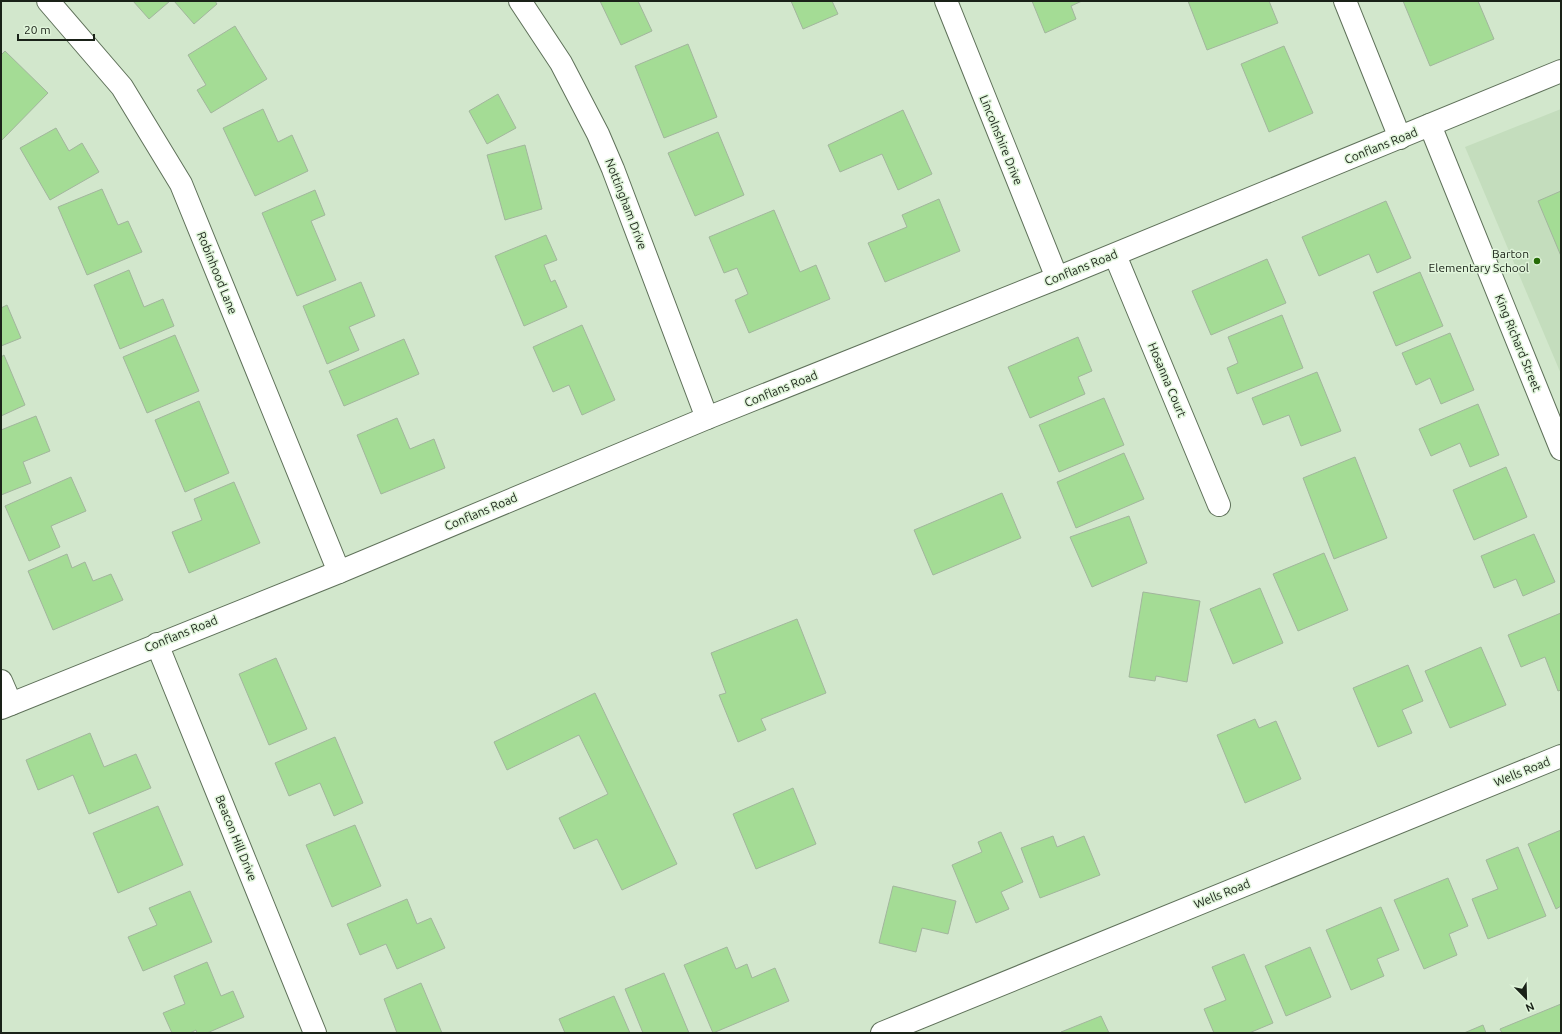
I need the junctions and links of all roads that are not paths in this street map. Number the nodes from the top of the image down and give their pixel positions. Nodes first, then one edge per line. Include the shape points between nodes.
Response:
1 (48, 1) edge
2 (520, 1) edge
3 (946, 1) edge
4 (1344, 1) edge
5 (1561, 71) edge
6 (1430, 126) junction
7 (1400, 138) junction
8 (1115, 255) junction
9 (1057, 278) junction
10 (707, 418) junction
11 (1561, 449) edge
12 (1219, 505) dead end
13 (339, 572) junction
14 (157, 644) junction
15 (1, 681) edge
16 (6, 706) edge
17 (1561, 756) edge
18 (315, 1033) edge
19 (882, 1033) edge

1 - 13 street, Robinhood Lane via 122,87 181,184
2 - 10 street, Nottingham Drive via 561,63 598,134
3 - 9 street, Lincolnshire Drive
4 - 7 street
5 - 6 street, Conflans Road
6 - 7 street, Conflans Road
6 - 11 street, King Richard Street
7 - 8 street, Conflans Road
8 - 9 street, Conflans Road
8 - 12 street, Hosanna Court
9 - 10 street, Conflans Road
10 - 13 street, Conflans Road
13 - 14 street, Conflans Road
14 - 16 street, Conflans Road
14 - 18 street, Beacon Hill Drive
15 - 16 street
17 - 19 street, Wells Road

